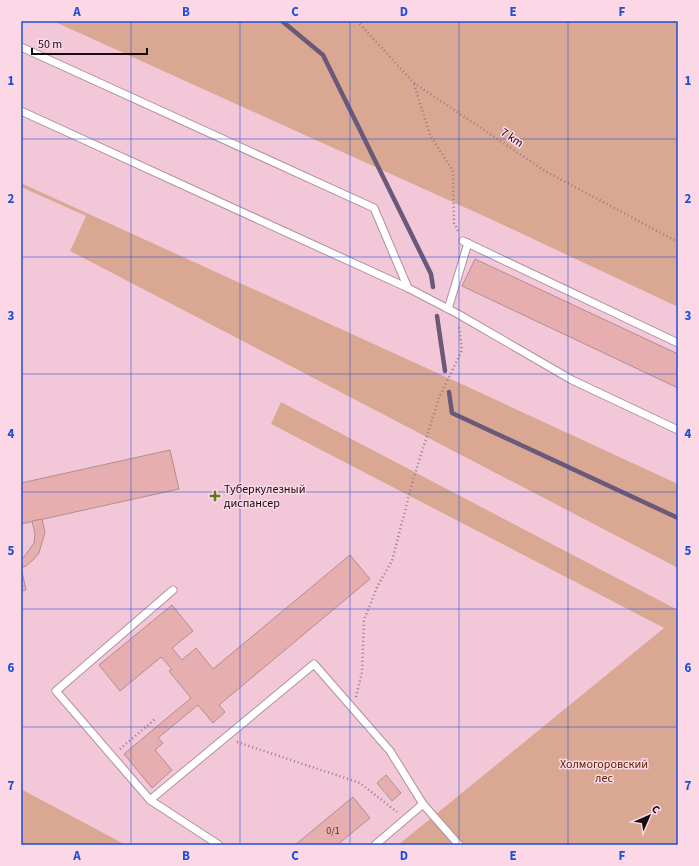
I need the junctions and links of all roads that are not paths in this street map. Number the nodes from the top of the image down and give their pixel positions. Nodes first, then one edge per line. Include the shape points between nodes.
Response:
1 (21, 47) edge
2 (21, 111) edge
3 (408, 288) junction
4 (448, 309) junction
5 (678, 343) edge
6 (678, 430) edge
7 (173, 590) dead end
8 (150, 800) junction
9 (423, 804) junction
10 (219, 845) edge
11 (375, 845) edge
12 (459, 845) edge

1 - 3 lane via 374,208
2 - 3 lane
3 - 4 lane
4 - 5 lane via 466,242
4 - 6 lane via 572,380
7 - 8 lane via 56,690
8 - 9 lane via 314,664 390,751
8 - 10 lane
9 - 11 lane
9 - 12 lane

